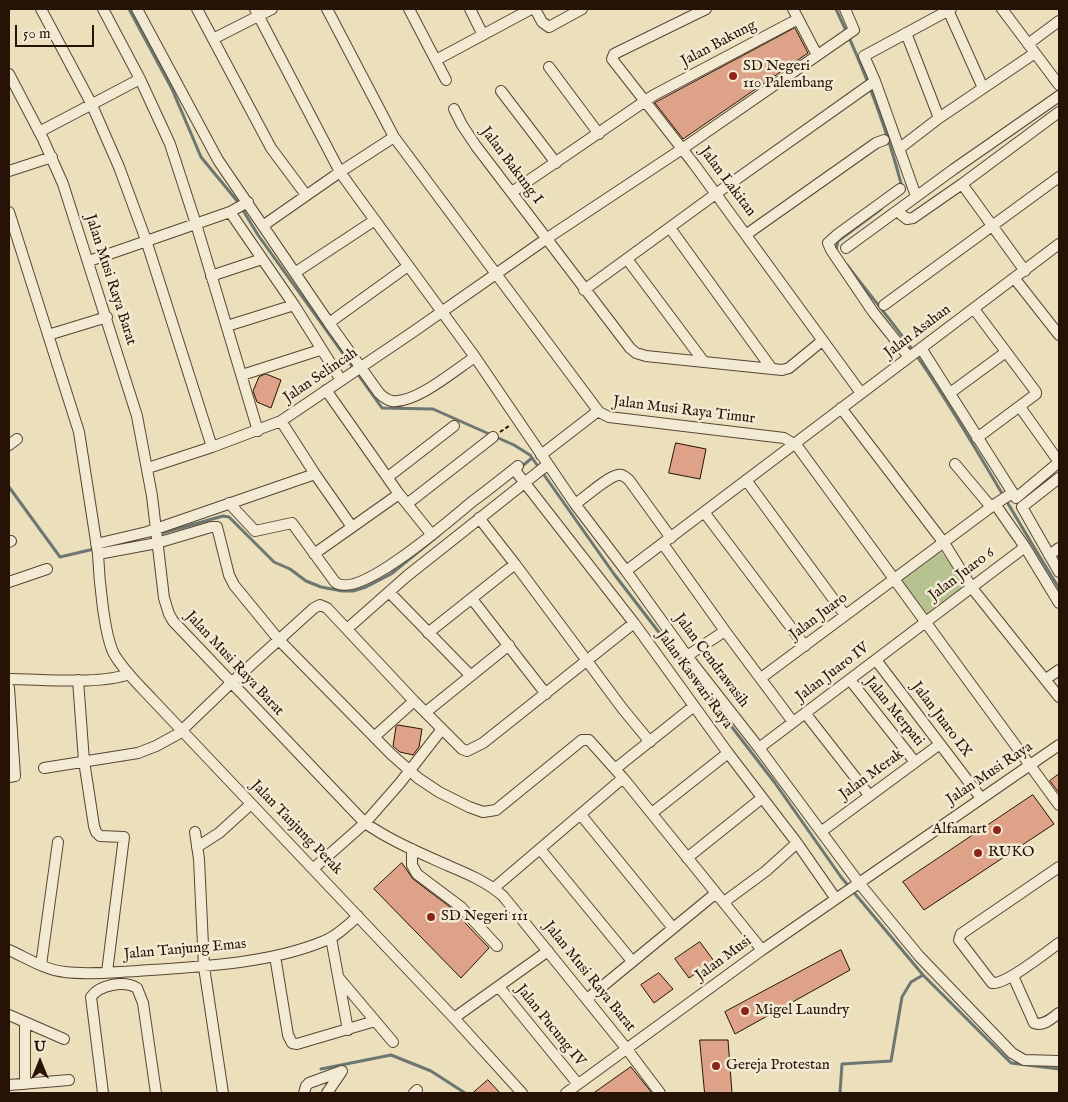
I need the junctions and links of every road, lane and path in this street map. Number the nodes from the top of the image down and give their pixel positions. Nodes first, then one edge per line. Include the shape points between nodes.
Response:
1 (41, 9) edge
2 (103, 9) edge
3 (137, 9) edge
4 (197, 9) edge
5 (272, 9) edge
6 (327, 9) edge
7 (409, 9) edge
8 (470, 9) edge
9 (531, 9) edge
10 (535, 9) edge
11 (582, 9) edge
12 (706, 9) edge
13 (792, 9) edge
14 (846, 9) edge
15 (1002, 9) edge
16 (949, 10) edge
17 (257, 13) edge
18 (798, 19) junction
19 (1059, 21) edge
20 (906, 33) junction
21 (483, 34) junction
22 (213, 39) junction
23 (1028, 44) junction
24 (1035, 53) junction
25 (817, 55) junction
26 (436, 60) junction
27 (549, 67) dead end
28 (9, 74) edge
29 (140, 79) junction
30 (446, 80) dead end
31 (874, 82) junction
32 (1058, 83) edge
33 (983, 88) junction
34 (501, 91) dead end
35 (1059, 96) edge
36 (644, 102) junction
37 (92, 103) junction
38 (454, 109) dead end
39 (1059, 112) edge
40 (939, 118) junction
41 (39, 132) junction
42 (599, 134) junction
43 (394, 137) junction
44 (884, 140) dead end
45 (900, 148) junction
46 (682, 149) junction
47 (52, 157) junction
48 (556, 164) junction
49 (9, 171) edge
50 (340, 172) junction
51 (1059, 177) edge
52 (962, 184) junction
53 (900, 189) dead end
54 (512, 192) junction
55 (716, 193) junction
56 (306, 195) junction
57 (916, 196) junction
58 (239, 207) junction
59 (897, 210) junction
60 (9, 212) edge
61 (375, 220) junction
62 (196, 224) junction
63 (264, 225) junction
64 (992, 226) junction
65 (670, 228) junction
66 (747, 234) junction
67 (546, 239) junction
68 (146, 240) junction
69 (1059, 244) edge
70 (846, 248) dead end
71 (262, 259) junction
72 (627, 259) junction
73 (89, 261) junction
74 (408, 266) junction
75 (1026, 270) junction
76 (296, 272) junction
77 (494, 274) junction
78 (211, 276) junction
79 (1015, 278) junction
80 (584, 290) junction
81 (884, 304) dead end
82 (294, 305) junction
83 (974, 309) junction
84 (443, 311) junction
85 (107, 317) junction
86 (329, 323) junction
87 (227, 326) junction
88 (48, 335) junction
89 (1059, 335) edge
90 (822, 341) junction
91 (320, 350) junction
92 (915, 352) junction
93 (1006, 352) junction
94 (475, 357) junction
95 (704, 362) junction
96 (359, 368) junction
97 (772, 369) junction
98 (242, 376) junction
99 (343, 379) junction
100 (326, 390) junction
101 (861, 393) junction
102 (950, 393) junction
103 (1020, 407) junction
104 (842, 408) junction
105 (598, 411) junction
106 (282, 421) junction
107 (454, 426) dead end
108 (258, 430) junction
109 (493, 438) dead end
110 (978, 438) junction
111 (794, 444) junction
112 (212, 447) junction
113 (542, 455) junction
114 (1059, 462) edge
115 (955, 464) dead end
116 (148, 468) junction
117 (542, 468) junction
118 (518, 473) junction
119 (315, 474) junction
120 (388, 477) junction
121 (1059, 478) edge
122 (746, 480) junction
123 (399, 494) junction
124 (1009, 501) junction
125 (229, 503) junction
126 (408, 504) junction
127 (576, 504) junction
128 (704, 512) junction
129 (479, 518) junction
130 (352, 526) junction
131 (156, 536) junction
132 (432, 536) junction
133 (667, 541) junction
134 (944, 543) junction
135 (1059, 548) edge
136 (97, 549) junction
137 (1021, 550) junction
138 (314, 554) junction
139 (1049, 556) junction
140 (515, 564) junction
141 (405, 566) junction
142 (47, 569) dead end
143 (626, 571) junction
144 (1059, 572) edge
145 (894, 578) junction
146 (9, 582) edge
147 (972, 588) junction
148 (388, 592) junction
149 (472, 599) junction
150 (1059, 603) edge
151 (845, 615) junction
152 (925, 622) junction
153 (634, 623) junction
154 (347, 629) junction
155 (725, 631) junction
156 (428, 632) junction
157 (279, 640) junction
158 (509, 645) junction
159 (805, 646) junction
160 (687, 656) junction
161 (588, 660) junction
162 (876, 660) junction
163 (1059, 670) edge
164 (129, 674) junction
165 (471, 676) junction
166 (760, 678) junction
167 (9, 679) edge
168 (1046, 679) junction
169 (78, 680) junction
170 (850, 680) junction
171 (231, 683) junction
172 (9, 688) edge
173 (546, 694) junction
174 (1059, 696) edge
175 (414, 701) junction
176 (694, 706) junction
177 (426, 712) junction
178 (805, 713) junction
179 (793, 722) junction
180 (442, 729) junction
181 (182, 731) junction
182 (374, 737) junction
183 (650, 742) junction
184 (940, 744) junction
185 (1059, 745) edge
186 (759, 748) junction
187 (728, 753) junction
188 (84, 761) junction
189 (915, 762) junction
190 (1031, 764) junction
191 (44, 768) dead end
192 (616, 769) junction
193 (409, 771) junction
194 (9, 778) edge
195 (623, 778) junction
196 (869, 795) junction
197 (762, 798) junction
198 (981, 798) junction
199 (251, 804) junction
200 (1059, 805) edge
201 (652, 813) junction
202 (581, 815) junction
203 (365, 823) junction
204 (822, 831) junction
205 (195, 832) dead end
206 (58, 842) dead end
207 (797, 843) junction
208 (197, 847) junction
209 (412, 849) junction
210 (540, 849) junction
211 (688, 858) junction
212 (1059, 867) edge
213 (314, 868) junction
214 (858, 884) junction
215 (494, 888) junction
216 (716, 893) junction
217 (838, 898) junction
218 (724, 902) junction
219 (358, 916) junction
220 (673, 928) junction
221 (331, 938) junction
222 (1059, 943) edge
223 (497, 946) dead end
224 (9, 950) edge
225 (762, 950) junction
226 (548, 951) junction
227 (275, 956) junction
228 (632, 961) junction
229 (41, 965) junction
230 (204, 967) junction
231 (108, 972) junction
232 (336, 975) junction
233 (1013, 976) junction
234 (499, 987) junction
235 (586, 999) junction
236 (1059, 1013) edge
237 (9, 1015) edge
238 (454, 1018) junction
239 (375, 1021) junction
240 (24, 1022) junction
241 (348, 1030) junction
242 (64, 1039) dead end
243 (393, 1042) dead end
244 (626, 1048) junction
245 (1059, 1061) edge
246 (69, 1080) dead end
247 (25, 1084) junction
248 (578, 1084) junction
249 (9, 1085) edge
250 (103, 1093) edge
251 (156, 1093) edge
252 (223, 1093) edge
253 (304, 1093) edge
254 (327, 1093) edge
255 (522, 1093) edge
256 (566, 1093) edge
257 (660, 1093) edge

1 - 37 street
2 - 29 street
3 - 58 street
4 - 22 street
5 - 17 street
6 - 43 street, Jalan Musi Raya Timur
7 - 26 street
8 - 21 street
9 - 21 street
10 - 11 street via 548,26
12 - 36 street via 613,55 613,62
13 - 18 street
14 - 25 street via 854,30
15 - 23 street
16 - 20 street
16 - 33 street
17 - 22 street
17 - 50 street, Jalan Cendrawasih
18 - 25 street
18 - 36 street, Jalan Bakung
19 - 23 street
20 - 31 street via 864,56
20 - 40 street
21 - 26 street
22 - 56 street via 271,148
23 - 24 street
24 - 32 street
24 - 33 street
25 - 46 street
26 - 30 street
27 - 42 street
28 - 41 street, Jalan Musi Raya Barat
29 - 37 street
29 - 62 street via 170,144
31 - 45 street
31 - 55 street
33 - 40 street
34 - 48 street
35 - 57 street
36 - 42 street, Jalan Bakung
36 - 46 street
37 - 41 street
37 - 68 street
38 - 54 street, Jalan Bakung I via 476,146
39 - 52 street
40 - 45 street
41 - 47 street, Jalan Musi Raya Barat
42 - 48 street, Jalan Bakung
43 - 50 street
43 - 77 street, Jalan Musi Raya Timur
44 - 66 street
45 - 57 street
46 - 55 street, Jalan Lakitan
46 - 67 street, Jalan Lakitan
47 - 49 street
47 - 73 street, Jalan Musi Raya Barat
48 - 54 street, Jalan Bakung
50 - 56 street
50 - 61 street, Jalan Cendrawasih
51 - 64 street
52 - 59 street via 913,218 907,219
52 - 64 street
53 - 92 street via 828,243 873,312
54 - 67 street, Jalan Bakung I
55 - 65 street
55 - 66 street, Jalan Lakitan
56 - 63 street
57 - 59 street
58 - 62 street
58 - 63 street
58 - 71 street
59 - 70 street
60 - 88 street, Jalan Tanjung Perak
61 - 74 street, Jalan Cendrawasih
61 - 76 street
62 - 68 street
62 - 78 street
63 - 76 street
64 - 75 street
64 - 81 street
65 - 72 street
65 - 97 street
66 - 90 street, Jalan Lakitan
67 - 77 street, Jalan Lakitan
67 - 80 street, Jalan Bakung I
68 - 73 street
68 - 112 street
69 - 75 street, Jalan Asahan
71 - 78 street
71 - 82 street
72 - 80 street
72 - 95 street
73 - 85 street, Jalan Musi Raya Barat
74 - 84 street, Jalan Cendrawasih
74 - 86 street
75 - 79 street, Jalan Asahan
76 - 86 street
77 - 84 street, Jalan Selincah
77 - 105 street, Jalan Musi Raya Timur
78 - 87 street
79 - 83 street, Jalan Asahan
79 - 89 street
80 - 95 street, Jalan Bakung I via 636,353
82 - 87 street
82 - 91 street
83 - 92 street, Jalan Asahan
83 - 93 street
84 - 94 street, Jalan Cendrawasih
84 - 96 street, Jalan Selincah
85 - 88 street
85 - 116 street, Jalan Musi Raya Barat via 137,416
86 - 96 street
87 - 98 street
88 - 136 street, Jalan Tanjung Perak via 79,432
90 - 97 street via 785,370
90 - 101 street, Jalan Lakitan
91 - 98 street
91 - 99 street
92 - 101 street, Jalan Asahan
92 - 102 street
93 - 102 street
93 - 103 street via 1036,392
94 - 96 street via 421,392 397,401 385,398
94 - 113 street, Jalan Cendrawasih
95 - 97 street, Jalan Bakung I
96 - 99 street, Jalan Selincah
98 - 108 street
99 - 100 street, Jalan Selincah
100 - 106 street, Jalan Selincah
100 - 120 street
101 - 104 street, Jalan Asahan
102 - 110 street
103 - 110 street
103 - 114 street
104 - 111 street, Jalan Asahan
104 - 134 street
105 - 111 street, Jalan Musi Raya Timur via 610,417 783,438
105 - 113 street
106 - 108 street, Jalan Selincah
106 - 119 street
107 - 120 street
108 - 112 street, Jalan Selincah
109 - 126 street
110 - 124 street
111 - 122 street, Jalan Asahan
111 - 145 street
112 - 116 street, Jalan Selincah
113 - 117 street, Jalan Cendrawasih
114 - 124 street
115 - 124 street
116 - 131 street, Jalan Musi Raya Barat
117 - 118 street
117 - 127 street, Jalan Cendrawasih
118 - 129 street
118 - 132 street
118 - 153 street, Jalan Kaswari Raya
119 - 125 street
119 - 130 street
120 - 123 street
121 - 124 street
122 - 128 street, Jalan Asahan
122 - 151 street
123 - 126 street
123 - 130 street
124 - 134 street, Jalan Juaro
124 - 137 street
124 - 139 street
125 - 131 street
125 - 138 street via 255,531 292,523
126 - 132 street
127 - 133 street via 608,480 622,475 629,480
127 - 143 street, Jalan Cendrawasih
128 - 133 street, Jalan Asahan
128 - 159 street
129 - 140 street
129 - 141 street
130 - 138 street
131 - 136 street
131 - 157 street via 217,527 234,586
131 - 171 street, Jalan Musi Raya Barat via 169,614
132 - 141 street
133 - 143 street, Jalan Asahan
133 - 155 street
134 - 145 street, Jalan Juaro
134 - 147 street
135 - 139 street
136 - 164 street, Jalan Tanjung Perak via 110,646
137 - 147 street, Jalan Juaro 6
137 - 150 street
138 - 141 street via 335,582 341,585
139 - 144 street
140 - 149 street
140 - 161 street
141 - 148 street
142 - 146 street
143 - 160 street, Jalan Cendrawasih
145 - 151 street, Jalan Juaro
145 - 152 street
147 - 152 street, Jalan Juaro 6
147 - 168 street
148 - 154 street
148 - 156 street
149 - 156 street
149 - 158 street
151 - 159 street, Jalan Juaro
152 - 162 street, Jalan Juaro IV
152 - 190 street
153 - 161 street
153 - 176 street, Jalan Kaswari Raya
154 - 157 street via 320,605
154 - 175 street
155 - 160 street
155 - 166 street
156 - 165 street
157 - 171 street
157 - 182 street
158 - 165 street
158 - 173 street
159 - 166 street, Jalan Juaro
160 - 186 street, Jalan Cendrawasih
161 - 173 street
161 - 183 street
162 - 170 street, Jalan Juaro IV
162 - 184 street, Jalan Juaro IX
163 - 168 street
164 - 169 street
164 - 181 street, Jalan Tanjung Perak
165 - 177 street
166 - 179 street
167 - 169 street
168 - 174 street
169 - 188 street
170 - 178 street, Jalan Juaro IV
170 - 189 street, Jalan Merpati
171 - 181 street
171 - 203 street, Jalan Musi Raya Barat
172 - 194 street via 15,776
173 - 180 street via 470,751 462,749
175 - 177 street
175 - 182 street
176 - 183 street
176 - 187 street, Jalan Kaswari Raya
177 - 180 street
178 - 179 street, Jalan Juaro IV
178 - 196 street
179 - 186 street, Jalan Juaro IV
180 - 193 street
181 - 188 street via 138,753
181 - 199 street, Jalan Tanjung Perak
182 - 193 street
183 - 192 street
184 - 189 street, Jalan Merak
184 - 198 street, Jalan Juaro IX
185 - 190 street, Jalan Musi Raya
186 - 204 street, Jalan Cendrawasih
187 - 197 street, Jalan Kaswari Raya
187 - 201 street
188 - 191 street
188 - 231 street via 96,832 100,836 124,837
189 - 196 street, Jalan Merak
190 - 198 street, Jalan Musi Raya
190 - 200 street
192 - 193 street via 589,740 584,739 496,810 488,813 439,792
192 - 195 street
193 - 203 street
195 - 201 street
195 - 202 street
196 - 204 street, Jalan Merak
197 - 207 street, Jalan Kaswari Raya
197 - 211 street
198 - 214 street, Jalan Musi Raya
199 - 208 street via 219,833
199 - 213 street, Jalan Tanjung Perak
201 - 211 street
202 - 210 street
202 - 220 street
203 - 209 street, Jalan Musi Raya Barat
203 - 213 street
204 - 214 street, Jalan Cendrawasih
205 - 208 street
206 - 229 street
207 - 217 street, Jalan Kaswari Raya
207 - 218 street
208 - 230 street
209 - 215 street, Jalan Musi Raya Barat
209 - 223 street via 412,865 417,874 460,907
210 - 215 street
210 - 228 street
211 - 216 street
212 - 233 street via 960,936 960,944 992,983
213 - 219 street, Jalan Tanjung Perak
214 - 217 street, Jalan Musi Raya
214 - 245 street, Jalan Cendrawasih via 919,956 1012,1053 1024,1060
215 - 226 street, Jalan Musi Raya Barat
216 - 218 street
216 - 220 street
217 - 225 street, Jalan Musi
218 - 225 street
219 - 221 street, Jalan Tanjung Emas
219 - 238 street, Jalan Tanjung Perak
220 - 228 street
221 - 227 street, Jalan Tanjung Emas
221 - 232 street
222 - 233 street
224 - 229 street, Jalan Tanjung Emas
225 - 244 street, Jalan Musi
226 - 234 street
226 - 235 street, Jalan Musi Raya Barat
227 - 230 street, Jalan Tanjung Emas
227 - 241 street via 291,1042 297,1044
228 - 235 street
229 - 231 street, Jalan Tanjung Emas via 67,973
230 - 231 street, Jalan Tanjung Emas
230 - 252 street
232 - 239 street
232 - 241 street
233 - 236 street via 1034,1023 1043,1024
234 - 238 street
234 - 248 street, Jalan Pucung IV
235 - 244 street, Jalan Musi Raya Barat
237 - 240 street
238 - 255 street, Jalan Tanjung Perak
239 - 241 street
239 - 243 street
240 - 242 street
240 - 247 street
244 - 248 street
244 - 257 street, Jalan Musi Raya Barat
246 - 247 street
247 - 249 street
248 - 256 street
250 - 251 street via 91,997 102,988 127,984 136,988 143,1002
253 - 254 street via 309,1083 342,1071

